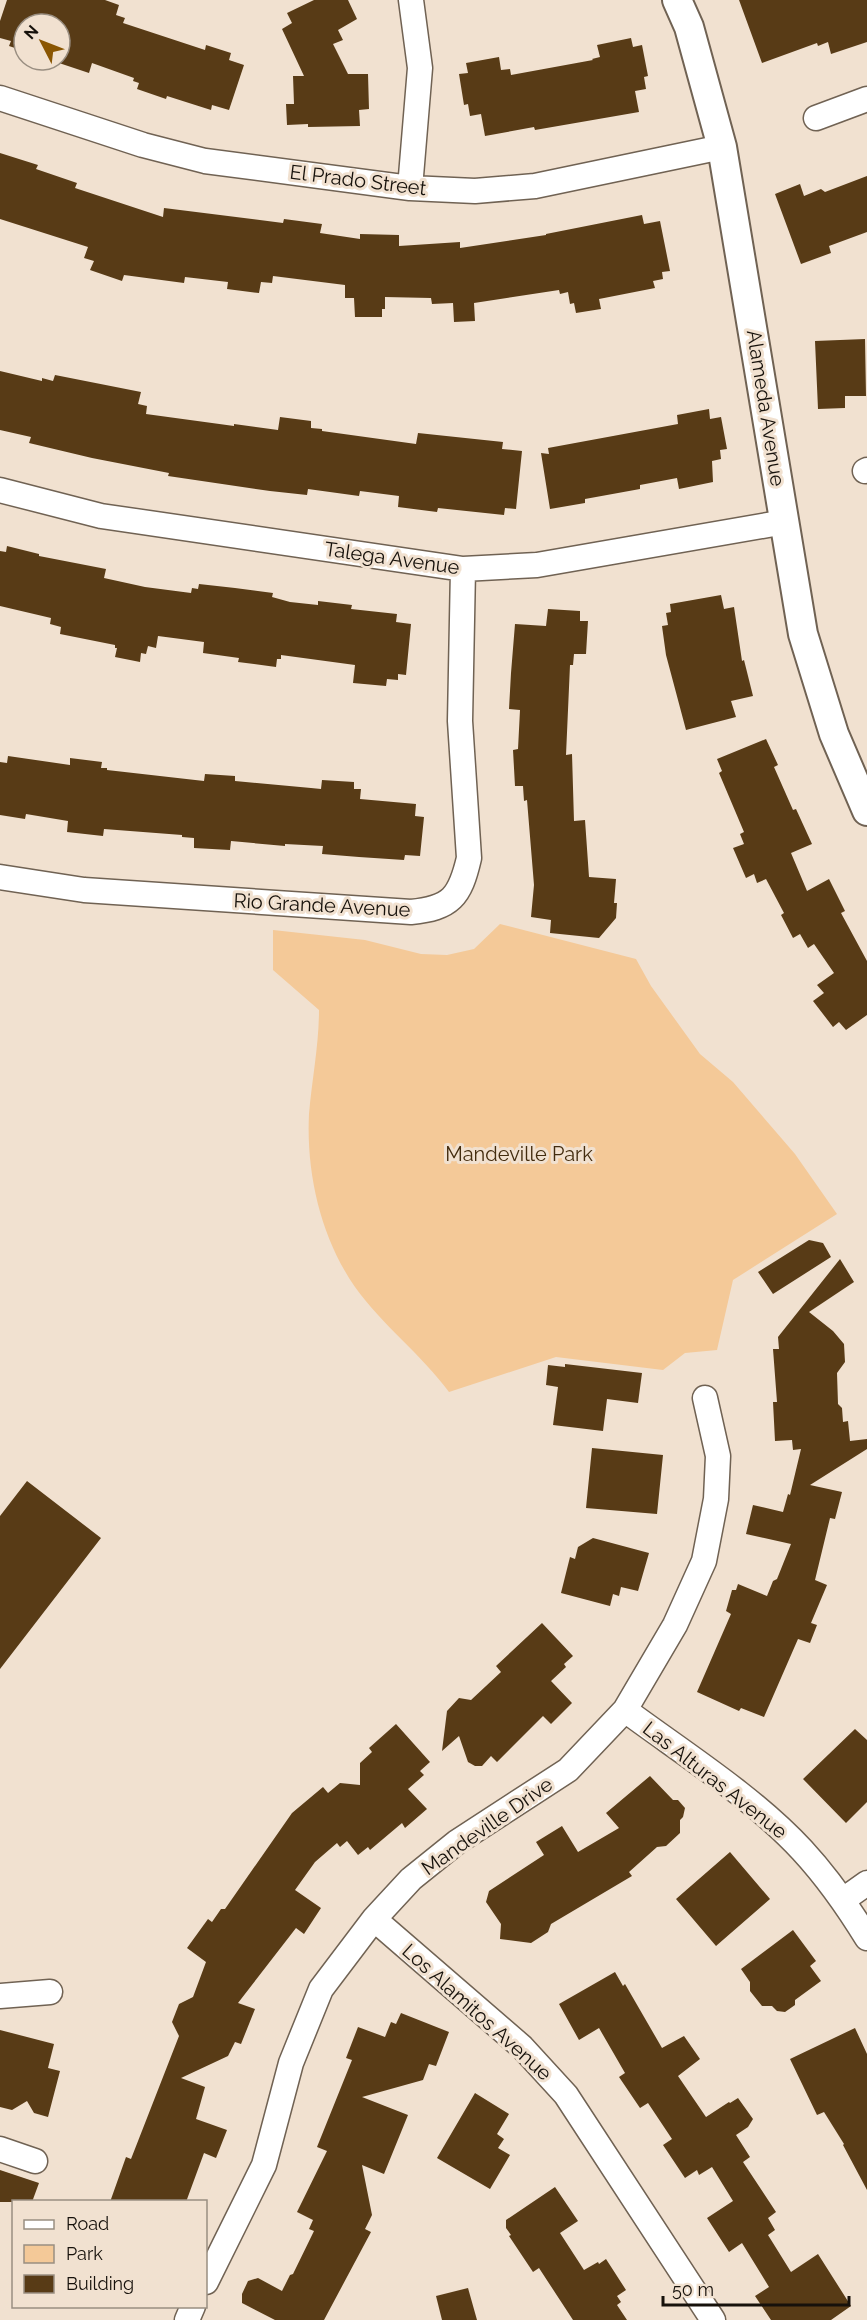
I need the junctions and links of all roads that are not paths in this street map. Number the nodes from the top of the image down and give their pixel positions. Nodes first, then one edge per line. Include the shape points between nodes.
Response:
1 (411, 0) edge
2 (676, 0) edge
3 (0, 98) edge
4 (867, 99) edge
5 (816, 118) dead end
6 (722, 147) junction
7 (410, 188) junction
8 (0, 490) edge
9 (785, 522) junction
10 (464, 569) junction
11 (867, 812) edge
12 (0, 877) edge
13 (705, 1398) dead end
14 (625, 1710) junction
15 (867, 1883) edge
16 (843, 1900) junction
17 (374, 1919) junction
18 (867, 1938) edge
19 (50, 1992) dead end
20 (0, 1996) edge
21 (0, 2149) edge
22 (35, 2161) dead end
23 (207, 2280) edge
24 (713, 2320) edge

1 - 7 street via 420,68
2 - 6 street, Alameda Avenue via 689,27
3 - 7 street, El Prado Street via 142,145 206,161
4 - 5 street
6 - 7 street, El Prado Street via 535,186 475,191
6 - 9 street, Alameda Avenue
8 - 10 street, Talega Avenue via 101,516
9 - 10 street, Talega Avenue via 537,565
9 - 11 street, Alameda Avenue via 803,634 834,734
10 - 12 street, Rio Grande Avenue via 460,721 469,858 453,898 434,910 411,912 84,890
13 - 14 street, Mandeville Drive via 718,1456 716,1499 704,1561 675,1624
14 - 16 street, Las Alturas Avenue via 757,1808 802,1850
14 - 17 street, Mandeville Drive via 568,1770 458,1842 411,1879
15 - 16 street
16 - 18 street, Las Alturas Avenue
17 - 23 street, Mandeville Drive via 321,1989 291,2063 264,2165
17 - 24 street, Los Alamitos Avenue via 522,2047 566,2095
19 - 20 street
21 - 22 street

